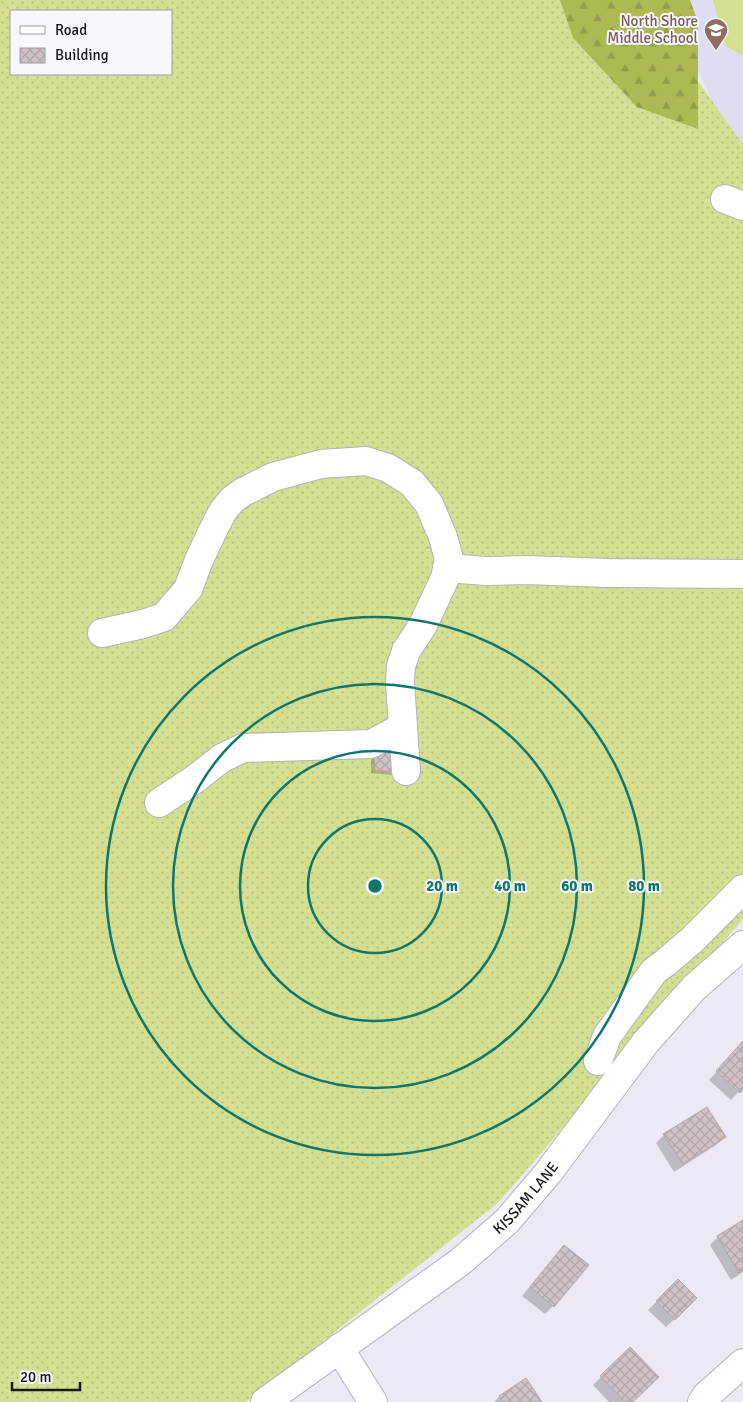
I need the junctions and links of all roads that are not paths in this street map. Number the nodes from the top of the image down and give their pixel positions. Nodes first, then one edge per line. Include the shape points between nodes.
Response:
1 (447, 568) junction
2 (743, 574) edge
3 (102, 633) dead end
4 (403, 727) junction
5 (406, 771) dead end
6 (159, 803) dead end
7 (743, 889) edge
8 (743, 945) edge
9 (598, 1060) dead end
10 (339, 1348) junction
11 (743, 1363) edge
12 (264, 1402) edge
13 (373, 1402) edge
14 (702, 1402) edge

1 - 2 street
1 - 3 street via 449,559 443,537 429,504 412,483 388,468 366,461 321,464 273,477 232,500 214,528 188,589 164,617
1 - 4 street via 401,666
4 - 5 street
4 - 6 street via 371,744 243,748 222,758
7 - 9 street via 692,940 654,972 607,1036
8 - 10 street, KISSAM LANE via 694,988 646,1042 548,1173 507,1221 460,1262
10 - 12 street, KISSAM LANE
10 - 13 street
11 - 14 street

